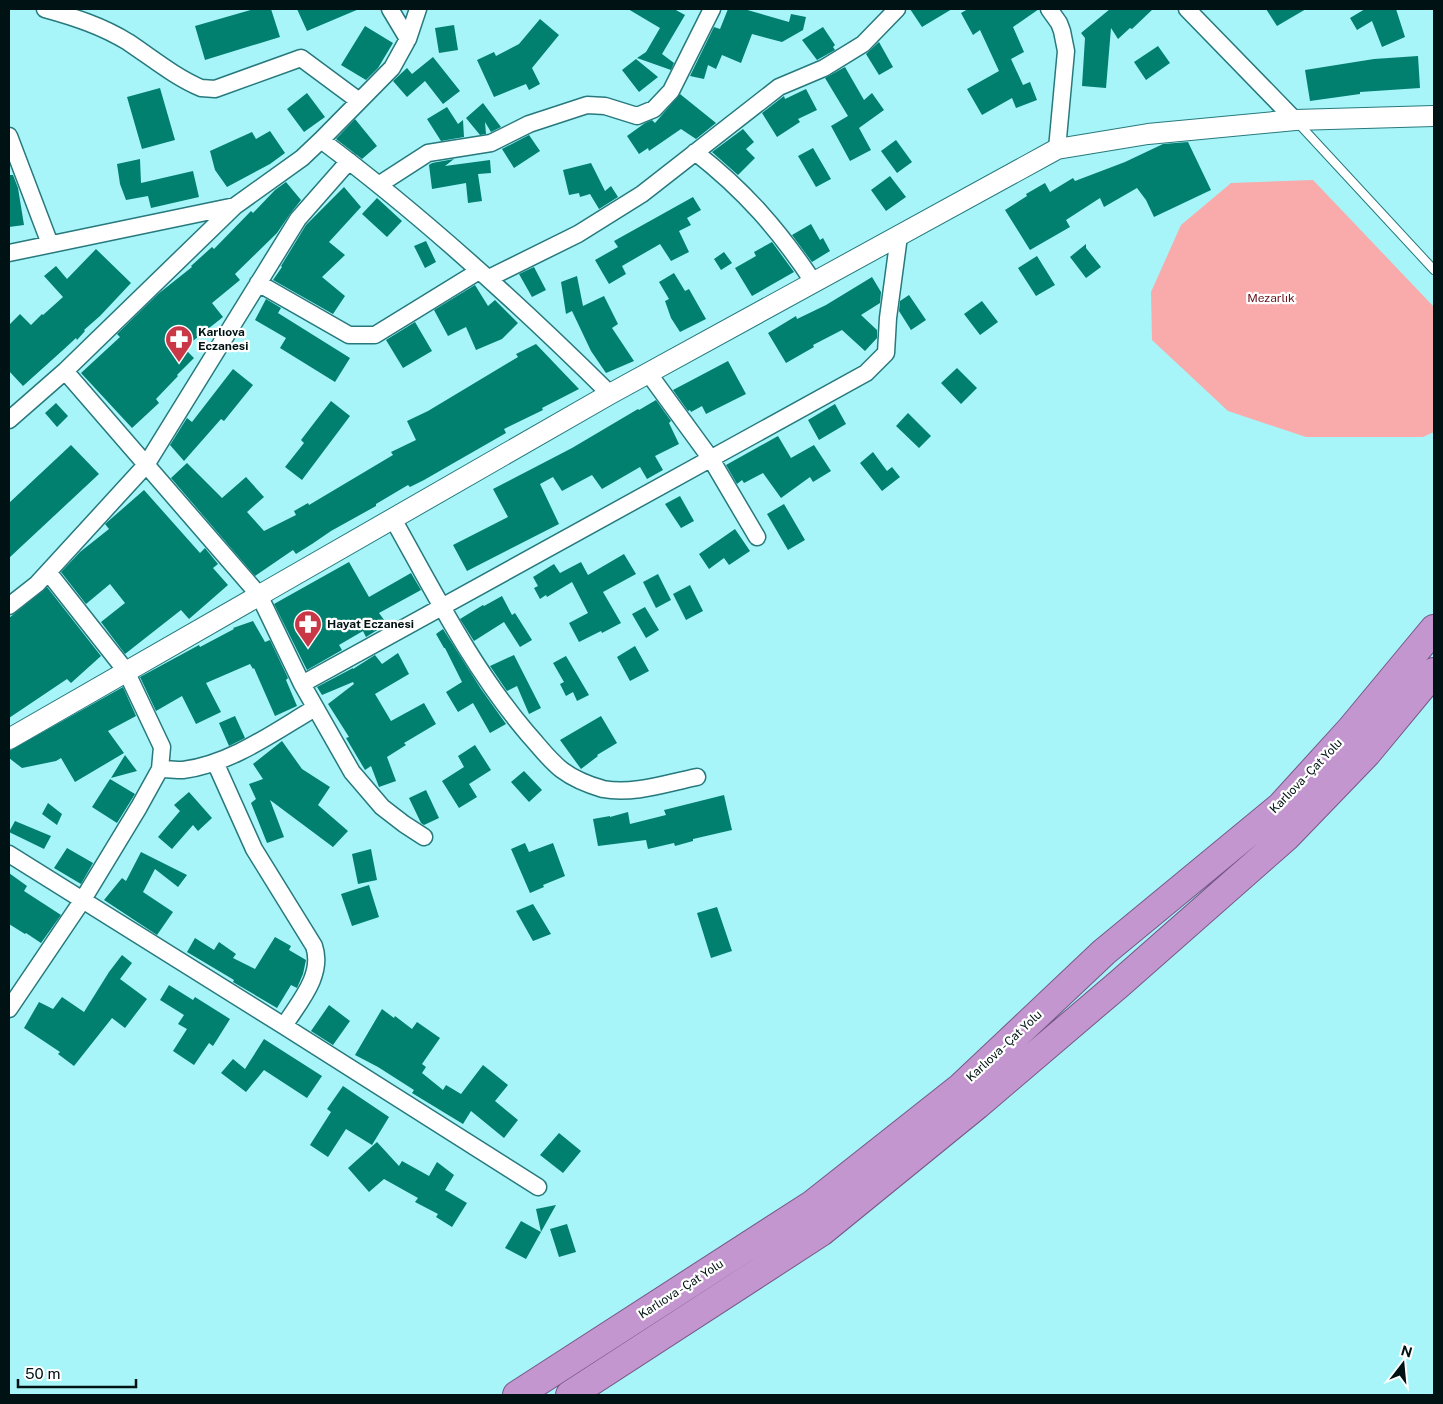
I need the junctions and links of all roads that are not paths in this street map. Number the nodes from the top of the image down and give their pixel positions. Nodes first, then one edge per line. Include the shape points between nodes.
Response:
1 (45, 9) edge
2 (390, 9) edge
3 (418, 9) edge
4 (712, 9) edge
5 (898, 9) edge
6 (1049, 9) edge
7 (1187, 9) edge
8 (408, 39) junction
9 (359, 101) junction
10 (1434, 116) edge
11 (1295, 120) junction
12 (9, 136) edge
13 (322, 140) junction
14 (1057, 149) junction
15 (696, 152) junction
16 (349, 161) junction
17 (380, 184) junction
18 (234, 206) junction
19 (899, 236) junction
20 (50, 244) junction
21 (9, 253) edge
22 (1434, 270) edge
23 (484, 275) junction
24 (258, 283) junction
25 (814, 283) junction
26 (64, 370) junction
27 (649, 374) junction
28 (610, 394) junction
29 (9, 420) edge
30 (711, 459) junction
31 (146, 465) junction
32 (393, 518) junction
33 (757, 537) dead end
34 (48, 572) junction
35 (259, 595) junction
36 (9, 606) edge
37 (442, 606) junction
38 (1434, 629) edge
39 (126, 671) junction
40 (1434, 672) edge
41 (302, 684) junction
42 (315, 708) junction
43 (9, 739) edge
44 (215, 762) junction
45 (160, 769) junction
46 (697, 777) dead end
47 (424, 837) dead end
48 (9, 854) edge
49 (82, 901) junction
50 (9, 1009) edge
51 (284, 1026) junction
52 (538, 1187) dead end
53 (517, 1395) edge
54 (570, 1395) edge

1 - 9 street via 100,27 201,88 215,89 301,58
2 - 8 street
3 - 8 street
4 - 17 street via 671,91 654,109 637,116 605,106 587,105 529,124 491,143 428,153
5 - 15 street via 863,44 824,68 779,87
6 - 14 street via 1059,23 1066,51
7 - 11 street
8 - 9 street via 392,68
9 - 13 street
10 - 11 street
11 - 14 street via 1148,134
11 - 22 lane
12 - 20 street
13 - 16 street
13 - 18 street
14 - 19 street
15 - 23 street via 642,194 578,234
15 - 25 street via 752,202
16 - 17 street
16 - 24 street via 298,219
17 - 23 street
18 - 20 street
18 - 26 street
19 - 25 street
19 - 30 street via 886,353 866,373
20 - 21 street
23 - 24 street via 375,335 350,336
23 - 28 street
24 - 31 street
25 - 27 street
26 - 29 street
26 - 31 street
27 - 28 street
27 - 30 street
28 - 32 street
30 - 33 street
30 - 37 street
31 - 34 street
31 - 35 street
32 - 35 street
32 - 37 street
34 - 36 street
34 - 39 street
35 - 39 street
35 - 41 street
37 - 41 street
37 - 46 street via 501,699 561,769 588,784 618,790 634,790
38 - 53 highway, Karlıova - Çat Yolu via 1352,729 1281,806 1104,952 961,1087 813,1204
39 - 43 street
39 - 45 street via 162,747
40 - 54 highway, Karlıova - Çat Yolu via 1367,753 1286,837 977,1106 821,1232
41 - 42 street
42 - 44 street
42 - 47 street via 367,792 396,819
44 - 45 street via 181,770
44 - 51 street via 254,849 317,954 312,980
45 - 49 street
48 - 49 street
49 - 50 street
49 - 51 street
51 - 52 street

